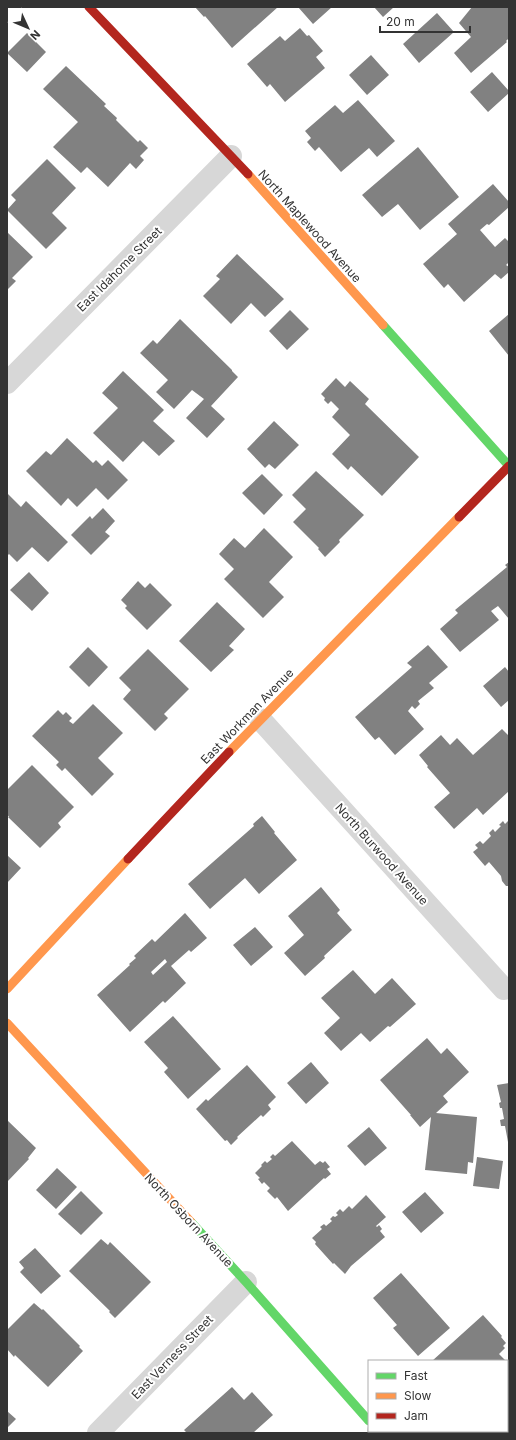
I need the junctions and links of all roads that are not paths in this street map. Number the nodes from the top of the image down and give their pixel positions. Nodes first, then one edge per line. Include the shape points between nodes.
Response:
1 (89, 7) edge
2 (231, 156) junction
3 (7, 383) edge
4 (509, 466) edge
5 (260, 719) junction
6 (7, 989) edge
7 (504, 989) dead end
8 (7, 1023) edge
9 (246, 1282) junction
10 (368, 1420) edge
11 (98, 1433) edge

1 - 2 street, North Maplewood Avenue
2 - 3 street, East Idahome Street
2 - 4 street, North Maplewood Avenue
4 - 5 street, East Workman Avenue
5 - 6 street, East Workman Avenue
5 - 7 street, North Burwood Avenue
8 - 9 street, North Osborn Avenue
9 - 10 street, North Osborn Avenue
9 - 11 street, East Verness Street

